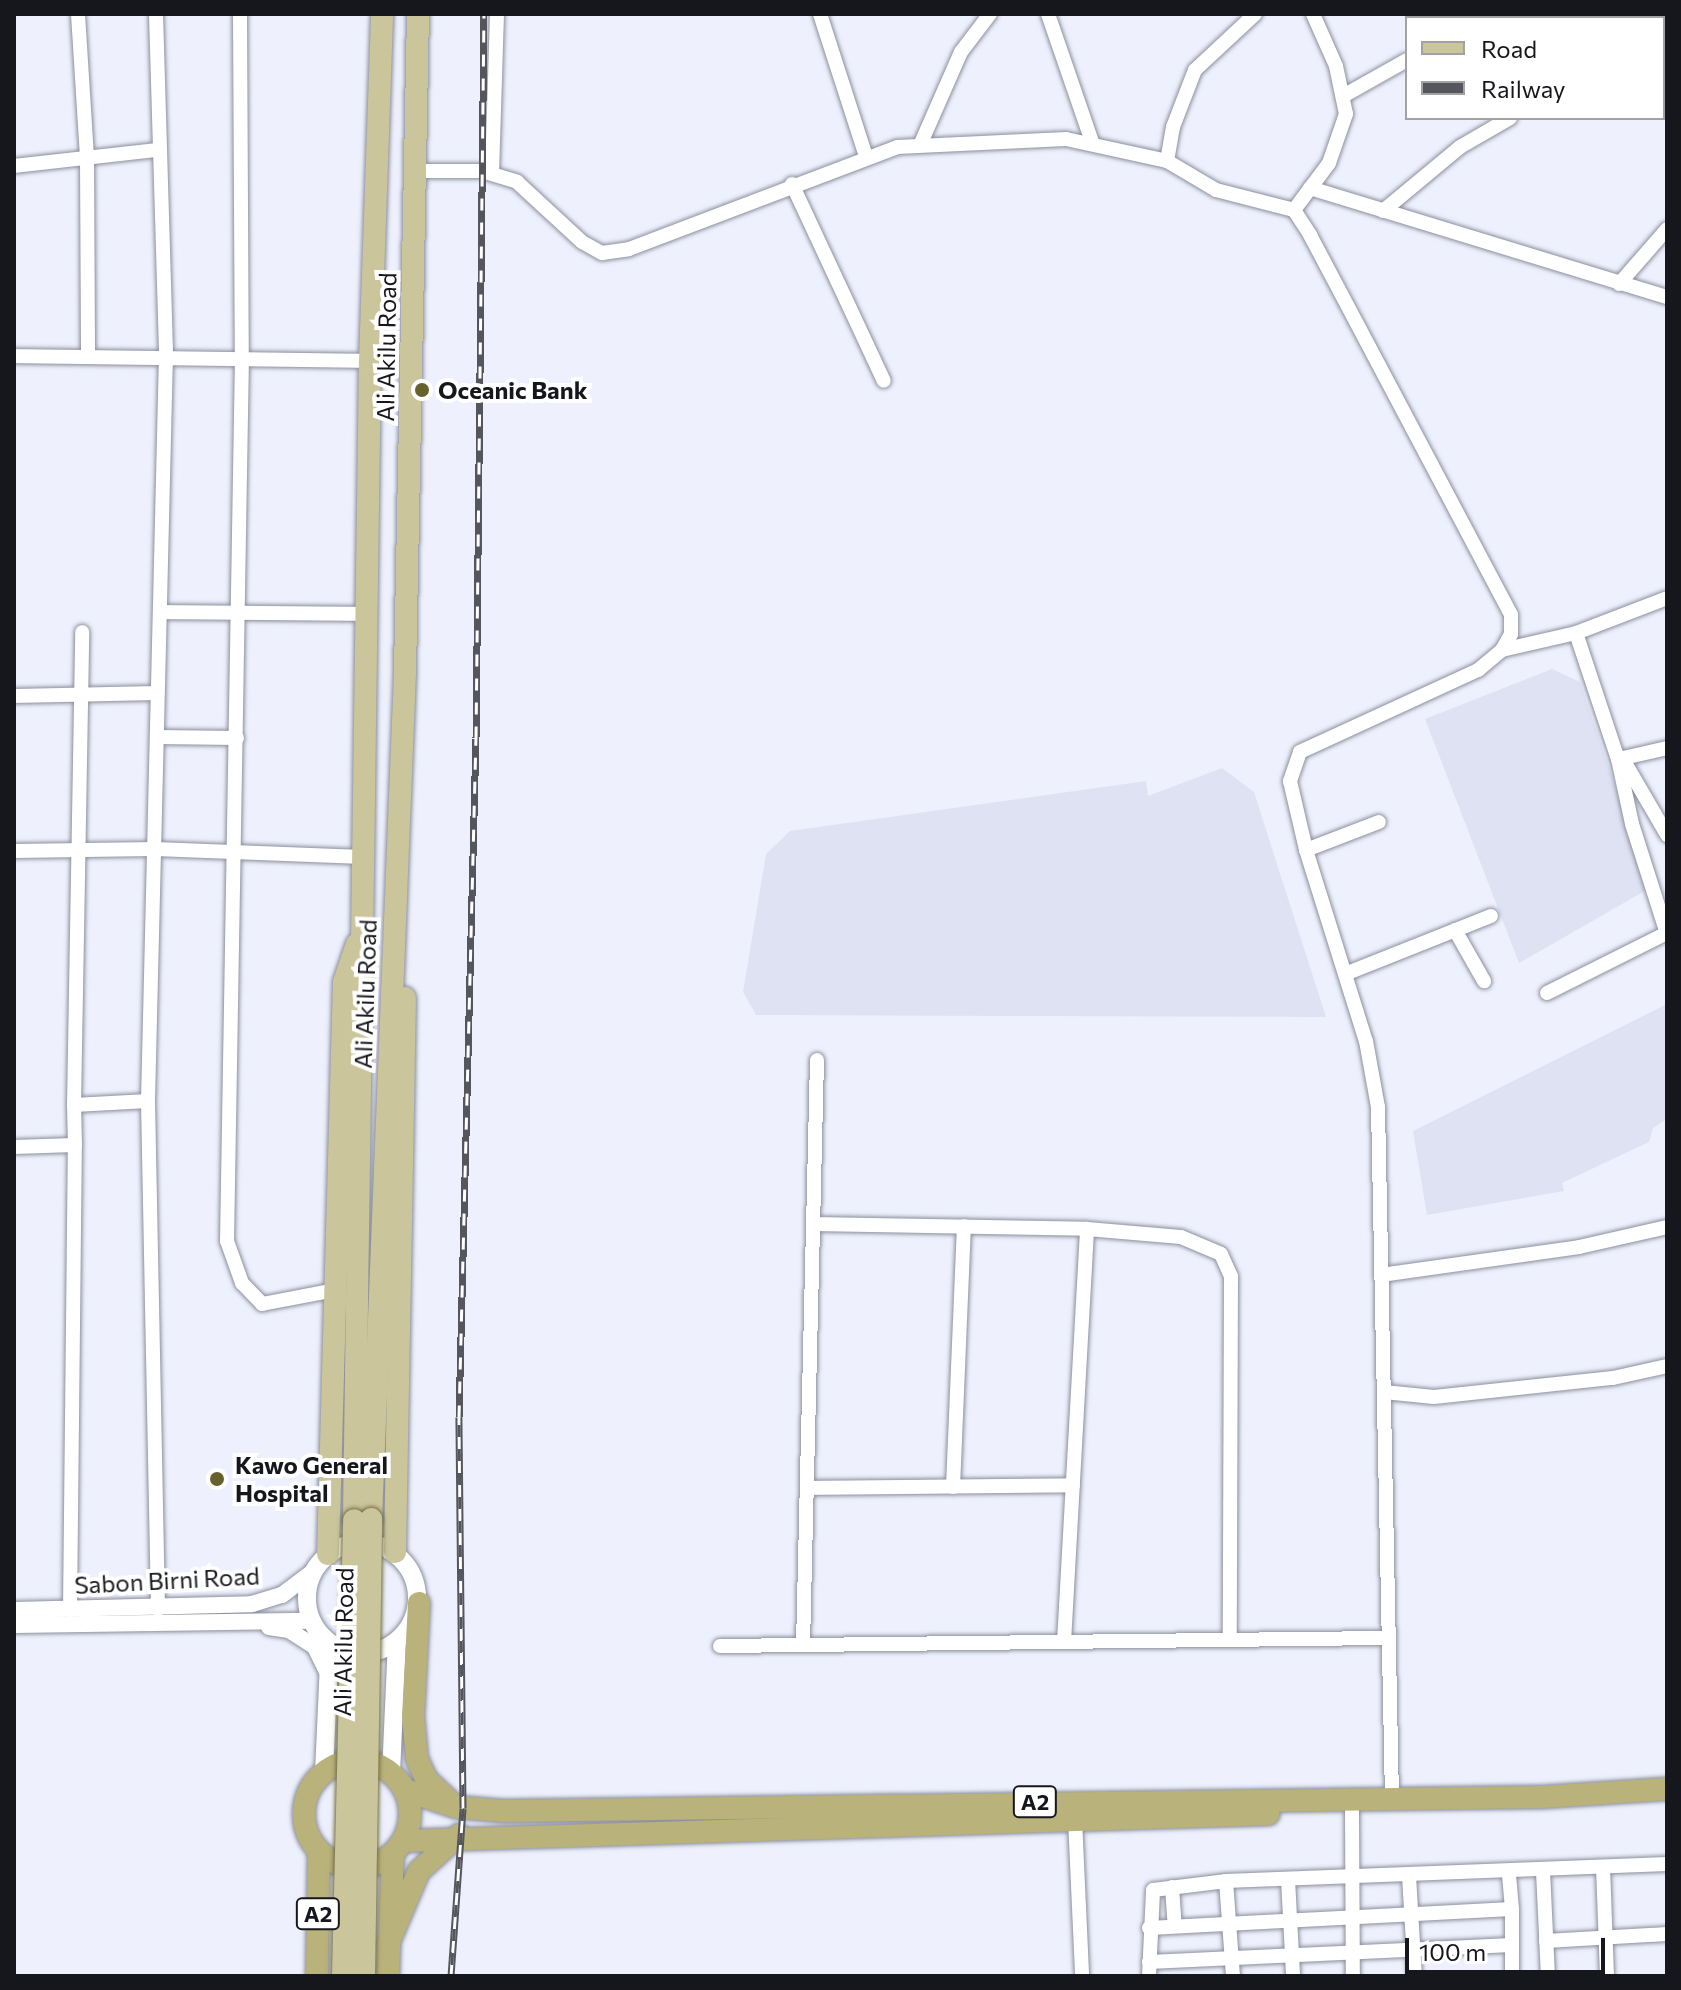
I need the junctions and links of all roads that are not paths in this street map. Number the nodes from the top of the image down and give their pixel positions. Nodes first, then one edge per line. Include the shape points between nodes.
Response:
1 (78, 14) edge
2 (156, 14) edge
3 (240, 14) edge
4 (382, 14) edge
5 (418, 14) edge
6 (497, 14) edge
7 (820, 14) edge
8 (990, 14) edge
9 (1048, 14) edge
10 (1255, 14) edge
11 (1313, 14) edge
12 (1405, 61) edge
13 (1345, 95) junction
14 (1507, 120) edge
15 (1092, 142) junction
16 (921, 143) junction
17 (157, 150) junction
18 (866, 156) junction
19 (87, 158) junction
20 (1167, 161) junction
21 (14, 166) edge
22 (416, 171) junction
23 (492, 173) junction
24 (792, 184) junction
25 (1310, 188) junction
26 (1294, 210) junction
27 (1383, 211) junction
28 (1667, 229) edge
29 (1619, 284) junction
30 (1667, 297) edge
31 (166, 354) junction
32 (88, 355) junction
33 (14, 356) edge
34 (242, 356) junction
35 (370, 361) junction
36 (884, 381) dead end
37 (1667, 598) edge
38 (160, 612) junction
39 (369, 614) junction
40 (237, 615) junction
41 (82, 632) dead end
42 (1576, 633) junction
43 (1502, 650) junction
44 (157, 693) junction
45 (80, 694) junction
46 (14, 696) edge
47 (157, 737) junction
48 (237, 738) junction
49 (1667, 748) edge
50 (1621, 760) junction
51 (1379, 822) dead end
52 (1667, 835) edge
53 (155, 849) junction
54 (77, 850) junction
55 (1306, 850) junction
56 (14, 851) edge
57 (233, 851) junction
58 (363, 857) junction
59 (1491, 916) dead end
60 (394, 925) junction
61 (363, 928) junction
62 (1455, 930) junction
63 (1667, 933) edge
64 (1345, 974) junction
65 (1484, 981) dead end
66 (1547, 993) dead end
67 (817, 1060) dead end
68 (148, 1101) junction
69 (74, 1105) junction
70 (75, 1145) junction
71 (14, 1147) edge
72 (813, 1224) junction
73 (964, 1226) junction
74 (1667, 1227) edge
75 (1087, 1229) junction
76 (1381, 1275) junction
77 (335, 1290) junction
78 (1667, 1366) edge
79 (1384, 1392) junction
80 (1073, 1485) junction
81 (953, 1487) junction
82 (807, 1488) junction
83 (362, 1520) junction
84 (395, 1552) junction
85 (321, 1562) junction
86 (419, 1603) junction
87 (158, 1609) junction
88 (14, 1610) edge
89 (70, 1610) junction
90 (311, 1621) junction
91 (240, 1622) junction
92 (14, 1625) edge
93 (1389, 1638) junction
94 (1230, 1640) junction
95 (397, 1642) junction
96 (1064, 1642) junction
97 (330, 1643) junction
98 (803, 1645) junction
99 (720, 1646) dead end
100 (327, 1672) junction
101 (324, 1773) junction
102 (398, 1782) junction
103 (1667, 1789) edge
104 (1392, 1796) junction
105 (1667, 1804) edge
106 (456, 1807) junction
107 (1352, 1811) junction
108 (1075, 1819) junction
109 (459, 1835) junction
110 (398, 1847) junction
111 (319, 1852) junction
112 (1667, 1864) edge
113 (1603, 1867) junction
114 (1543, 1871) junction
115 (1509, 1872) junction
116 (1409, 1876) junction
117 (1288, 1879) junction
118 (1350, 1879) junction
119 (1226, 1881) junction
120 (1172, 1887) junction
121 (1512, 1909) junction
122 (1411, 1912) junction
123 (1350, 1915) junction
124 (1290, 1917) junction
125 (1229, 1922) junction
126 (1175, 1926) junction
127 (1149, 1928) junction
128 (1667, 1934) edge
129 (1606, 1937) junction
130 (1546, 1941) junction
131 (388, 1944) junction
132 (1512, 1945) junction
133 (1413, 1950) junction
134 (1351, 1951) junction
135 (1292, 1953) junction
136 (1231, 1957) junction
137 (1149, 1969) edge
138 (317, 1976) edge
139 (343, 1976) edge
140 (364, 1976) edge
141 (388, 1976) edge
142 (1082, 1976) edge
143 (1233, 1976) edge
144 (1293, 1976) edge
145 (1353, 1976) edge
146 (1415, 1976) edge
147 (1512, 1976) edge
148 (1548, 1976) edge
149 (1607, 1976) edge

1 - 19 street
2 - 17 street
3 - 34 street
4 - 35 main road, Ali Akilu Road
5 - 22 main road, Ali Akilu Road
6 - 23 street
7 - 18 street
8 - 16 street via 961,52
9 - 15 street
10 - 20 street via 1195,70 1173,127
11 - 13 street
12 - 13 street
13 - 25 street via 1346,114 1329,163
14 - 27 street via 1460,147
15 - 16 street
15 - 20 street
16 - 18 street
17 - 19 street
17 - 31 street
18 - 24 street
19 - 21 street
19 - 32 street
20 - 26 street via 1216,190
22 - 23 street
22 - 60 main road, Ali Akilu Road
23 - 24 street via 536,195 582,242 602,253 629,249
24 - 36 street
25 - 26 street
25 - 27 street
26 - 43 street via 1511,615 1511,634
27 - 29 street
28 - 29 street
29 - 30 street
31 - 32 street
31 - 34 street
31 - 38 street
32 - 33 street
34 - 35 street
34 - 40 street
35 - 39 main road, Ali Akilu Road
37 - 42 street
38 - 40 street
38 - 44 street
39 - 40 street
39 - 58 main road, Ali Akilu Road
40 - 48 street
41 - 45 street
42 - 43 street
42 - 50 street
43 - 55 street via 1478,670 1300,752 1290,781
44 - 45 street
44 - 47 street
45 - 46 street
45 - 54 street
47 - 48 street
47 - 53 street
48 - 57 street
49 - 50 street
50 - 52 street
50 - 63 street
51 - 55 street
53 - 54 street
53 - 57 street
53 - 68 street
54 - 56 street
54 - 69 street
55 - 64 street
57 - 58 street
57 - 77 street via 227,1241 242,1283 262,1304
58 - 61 main road, Ali Akilu Road
59 - 62 street
60 - 83 main road, Ali Akilu Road
60 - 84 main road via 406,979
61 - 77 main road via 344,982
61 - 83 main road, Ali Akilu Road
62 - 64 street
62 - 65 street
63 - 66 street
64 - 76 street via 1366,1041 1378,1107
67 - 72 street
68 - 69 street
68 - 87 street
69 - 70 street
70 - 71 street
70 - 89 street
72 - 73 street
72 - 82 street
73 - 75 street
73 - 81 street
74 - 76 street via 1579,1247
75 - 80 street
75 - 94 street via 1181,1237 1204,1244 1221,1254 1231,1276
76 - 79 street
77 - 85 main road
78 - 79 street via 1613,1378 1434,1397
79 - 93 street
80 - 81 street
80 - 96 street
81 - 82 street
82 - 98 street
83 - 139 main road, Ali Akilu Road, bridge
83 - 140 main road, Ali Akilu Road, bridge
84 - 85 main road via 373,1543 350,1543
84 - 86 main road via 414,1575
85 - 87 street, Sabon Birni Road via 267,1601
85 - 90 main road via 305,1603
86 - 95 main road via 412,1625
86 - 106 highway via 413,1716 417,1759 427,1780
87 - 89 street, Sabon Birni Road
88 - 89 street, Sabon Birni Road
90 - 91 street, Sabon Birni Road
90 - 97 main road
91 - 92 street, Sabon Birni Road
91 - 100 street via 289,1630 315,1647
93 - 94 street
93 - 104 street
94 - 96 street
95 - 97 main road via 375,1652 351,1653
95 - 102 main road
96 - 98 street
97 - 100 main road
98 - 99 street
100 - 101 main road
101 - 102 highway, A2 via 360,1761
101 - 111 highway, A2 via 310,1790 304,1811 307,1833
102 - 106 highway, A2
102 - 110 highway via 410,1823
103 - 104 highway, A2 via 1542,1797
104 - 106 highway, A2 via 503,1811
105 - 107 highway, A2
107 - 108 highway, A2
107 - 118 street
108 - 109 highway, A2
108 - 142 street
109 - 110 highway, A2
109 - 131 highway via 419,1871
110 - 111 highway, A2 via 356,1868
110 - 131 highway
111 - 138 highway, A2
112 - 113 street
113 - 114 street
113 - 129 street
114 - 115 street
114 - 130 street
115 - 116 street
115 - 121 street
116 - 118 street
116 - 122 street
117 - 118 street
117 - 119 street
117 - 124 street
118 - 123 street
119 - 120 street
119 - 125 street
120 - 126 street
120 - 127 street via 1150,1894
121 - 122 street
121 - 132 street
122 - 123 street
122 - 133 street
123 - 124 street
123 - 134 street
124 - 125 street
124 - 135 street
125 - 126 street
125 - 136 street
126 - 127 street
127 - 137 street
128 - 129 street
129 - 130 street
129 - 149 street
130 - 148 street
131 - 141 highway
132 - 133 street
132 - 147 street
133 - 134 street
133 - 146 street
134 - 135 street
134 - 145 street
135 - 136 street
135 - 144 street
136 - 137 street
136 - 143 street

